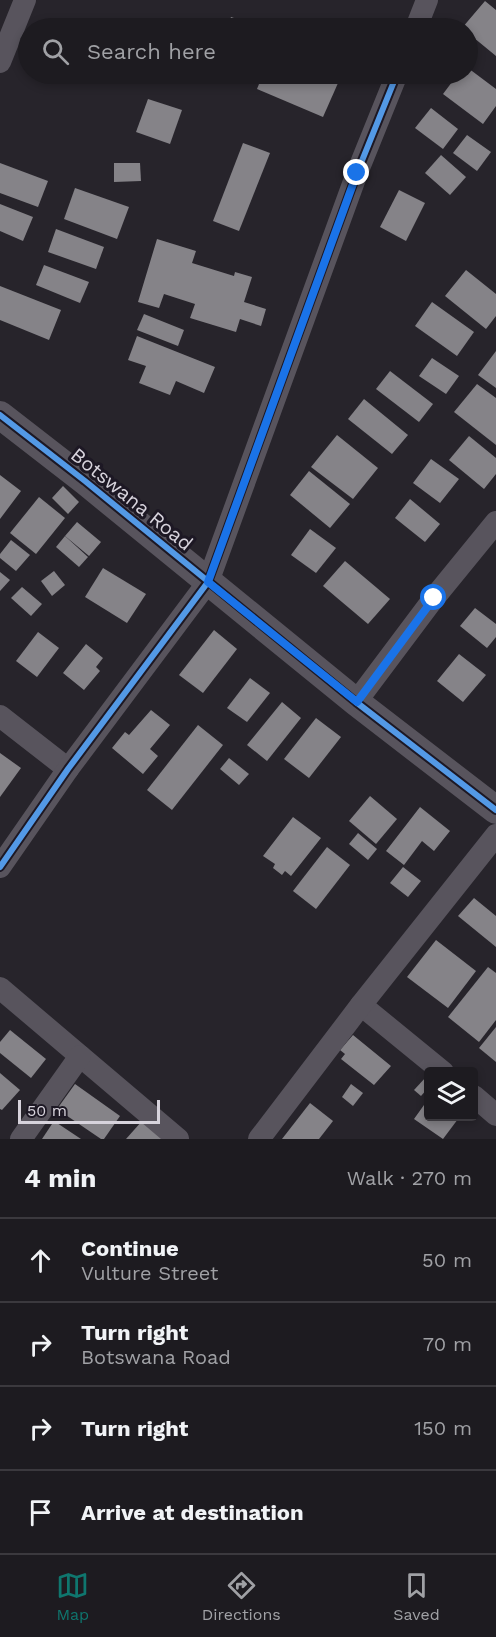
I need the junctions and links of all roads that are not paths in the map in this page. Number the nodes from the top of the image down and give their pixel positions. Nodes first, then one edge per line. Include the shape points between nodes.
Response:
1 (25, 0) edge
2 (427, 0) edge
3 (420, 18) edge
4 (0, 62) edge
5 (393, 84) edge
6 (0, 415) edge
7 (496, 522) edge
8 (208, 582) junction
9 (357, 702) junction
10 (0, 716) edge
11 (68, 769) junction
12 (496, 810) edge
13 (496, 835) edge
14 (0, 867) edge
15 (0, 988) edge
16 (361, 1005) junction
17 (80, 1056) junction
18 (438, 1067) edge
19 (478, 1099) edge
20 (496, 1114) edge
21 (21, 1139) edge
22 (178, 1139) edge
23 (259, 1139) edge

1 - 4 street
2 - 3 street
5 - 8 street
6 - 8 street, Botswana Road
7 - 9 street
8 - 9 street, Botswana Road
8 - 11 street
9 - 12 street, Botswana Road
10 - 11 street
11 - 14 street
13 - 16 street
15 - 17 street
16 - 18 street
16 - 23 street
17 - 21 street
17 - 22 street
19 - 20 street

